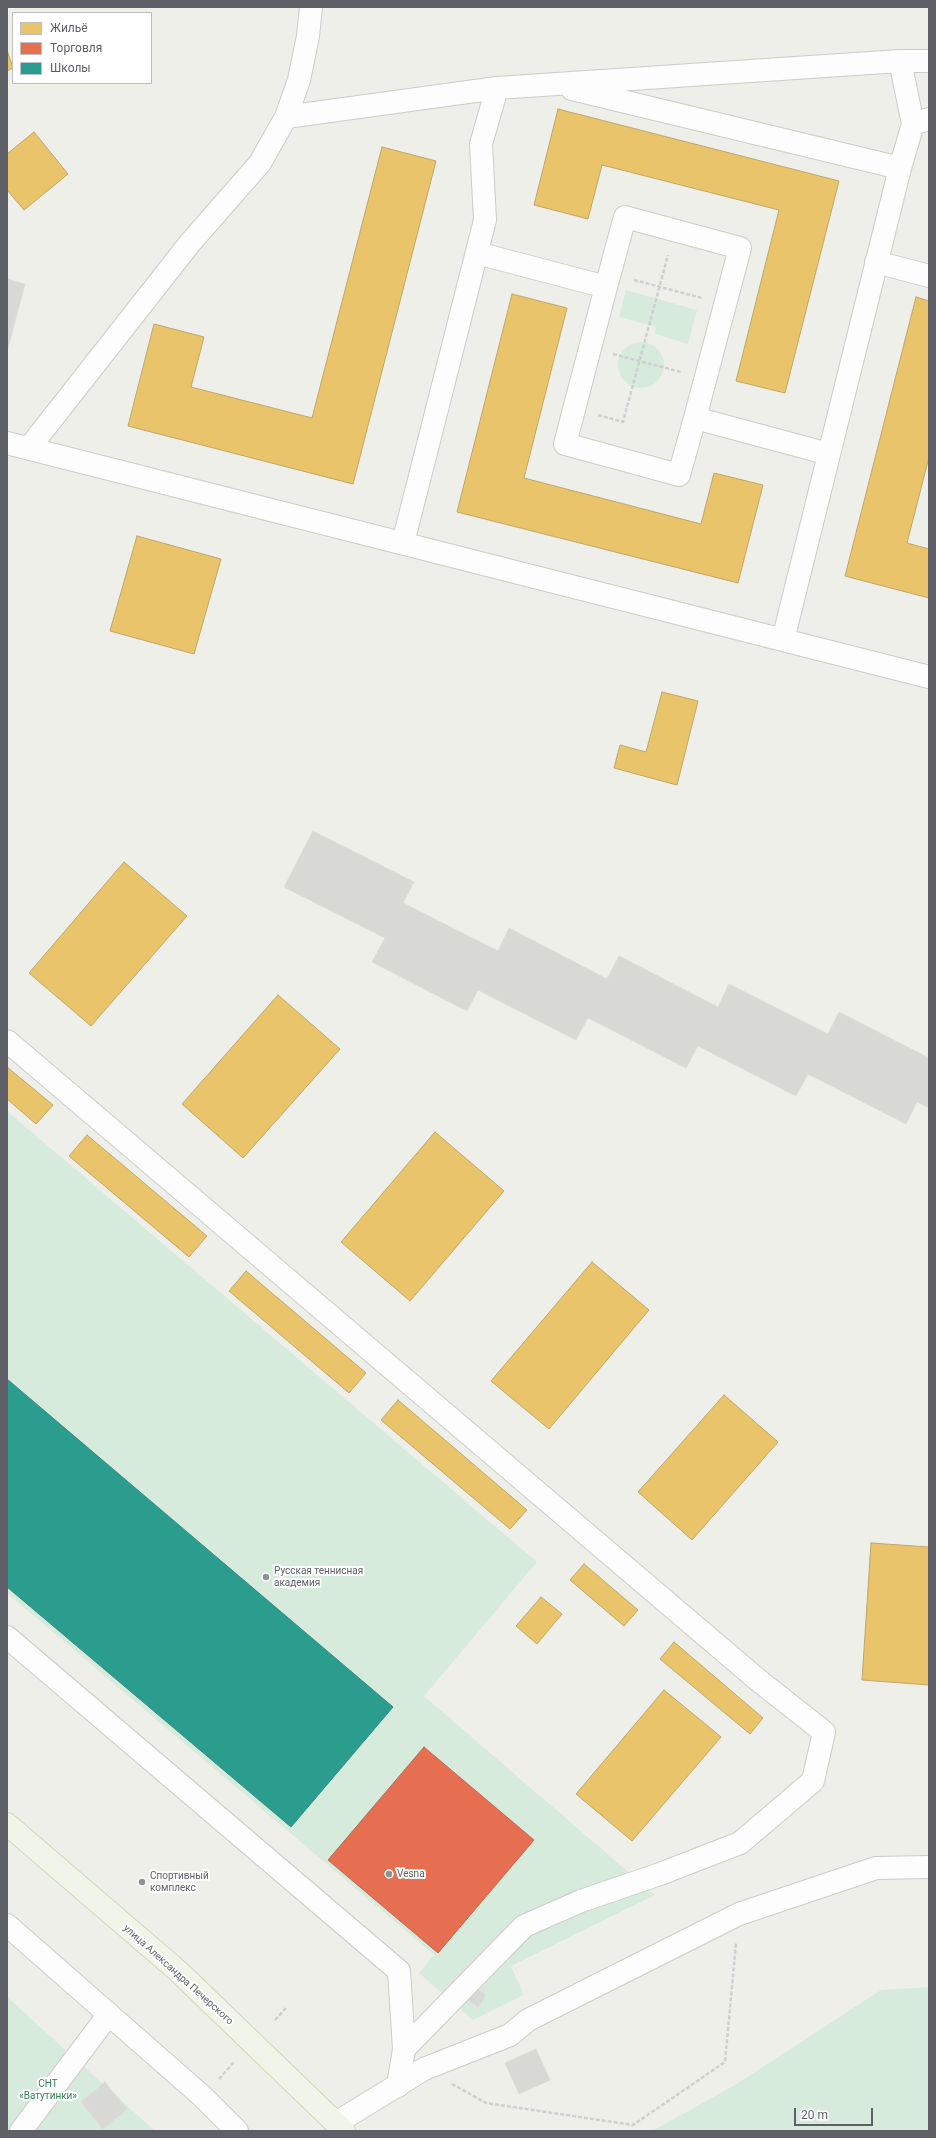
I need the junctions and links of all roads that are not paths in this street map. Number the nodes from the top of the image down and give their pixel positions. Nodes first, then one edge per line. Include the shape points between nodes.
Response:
1 (311, 7) edge
2 (900, 61) junction
3 (929, 61) edge
4 (552, 84) junction
5 (497, 88) junction
6 (286, 117) junction
7 (921, 122) edge
8 (900, 168) junction
9 (476, 252) junction
10 (876, 262) junction
11 (929, 276) edge
12 (608, 280) junction
13 (695, 418) junction
14 (7, 443) edge
15 (29, 448) junction
16 (829, 454) junction
17 (403, 543) junction
18 (783, 640) junction
19 (929, 677) edge
20 (7, 1041) edge
21 (7, 1637) edge
22 (7, 1824) edge
23 (929, 1867) edge
24 (7, 1925) edge
25 (109, 2014) junction
26 (404, 2049) junction
27 (398, 2086) junction
28 (340, 2127) edge
29 (21, 2131) edge
30 (237, 2131) edge

1 - 6 street via 299,80
2 - 3 street
2 - 4 street
2 - 7 street
4 - 5 street
4 - 8 street
5 - 6 street
5 - 9 street via 481,144 485,220
6 - 15 street via 260,163 190,243
7 - 8 street
8 - 10 street
9 - 12 street
9 - 17 street
10 - 11 street
10 - 16 street
12 - 13 street via 564,444 679,475
12 - 13 street via 625,217 740,248
13 - 16 street
14 - 15 street
15 - 17 street
16 - 18 street
17 - 18 street
18 - 19 street
20 - 26 street via 752,1674 824,1732 813,1781 740,1843 581,1901 524,1926
21 - 26 street via 399,1971
22 - 28 main road, улица Александра Печерского via 178,1971
23 - 27 street via 876,1868 739,1914 528,2020 510,2035 424,2069
24 - 25 street
25 - 29 street
25 - 30 street via 202,2096
26 - 27 street
27 - 28 street

